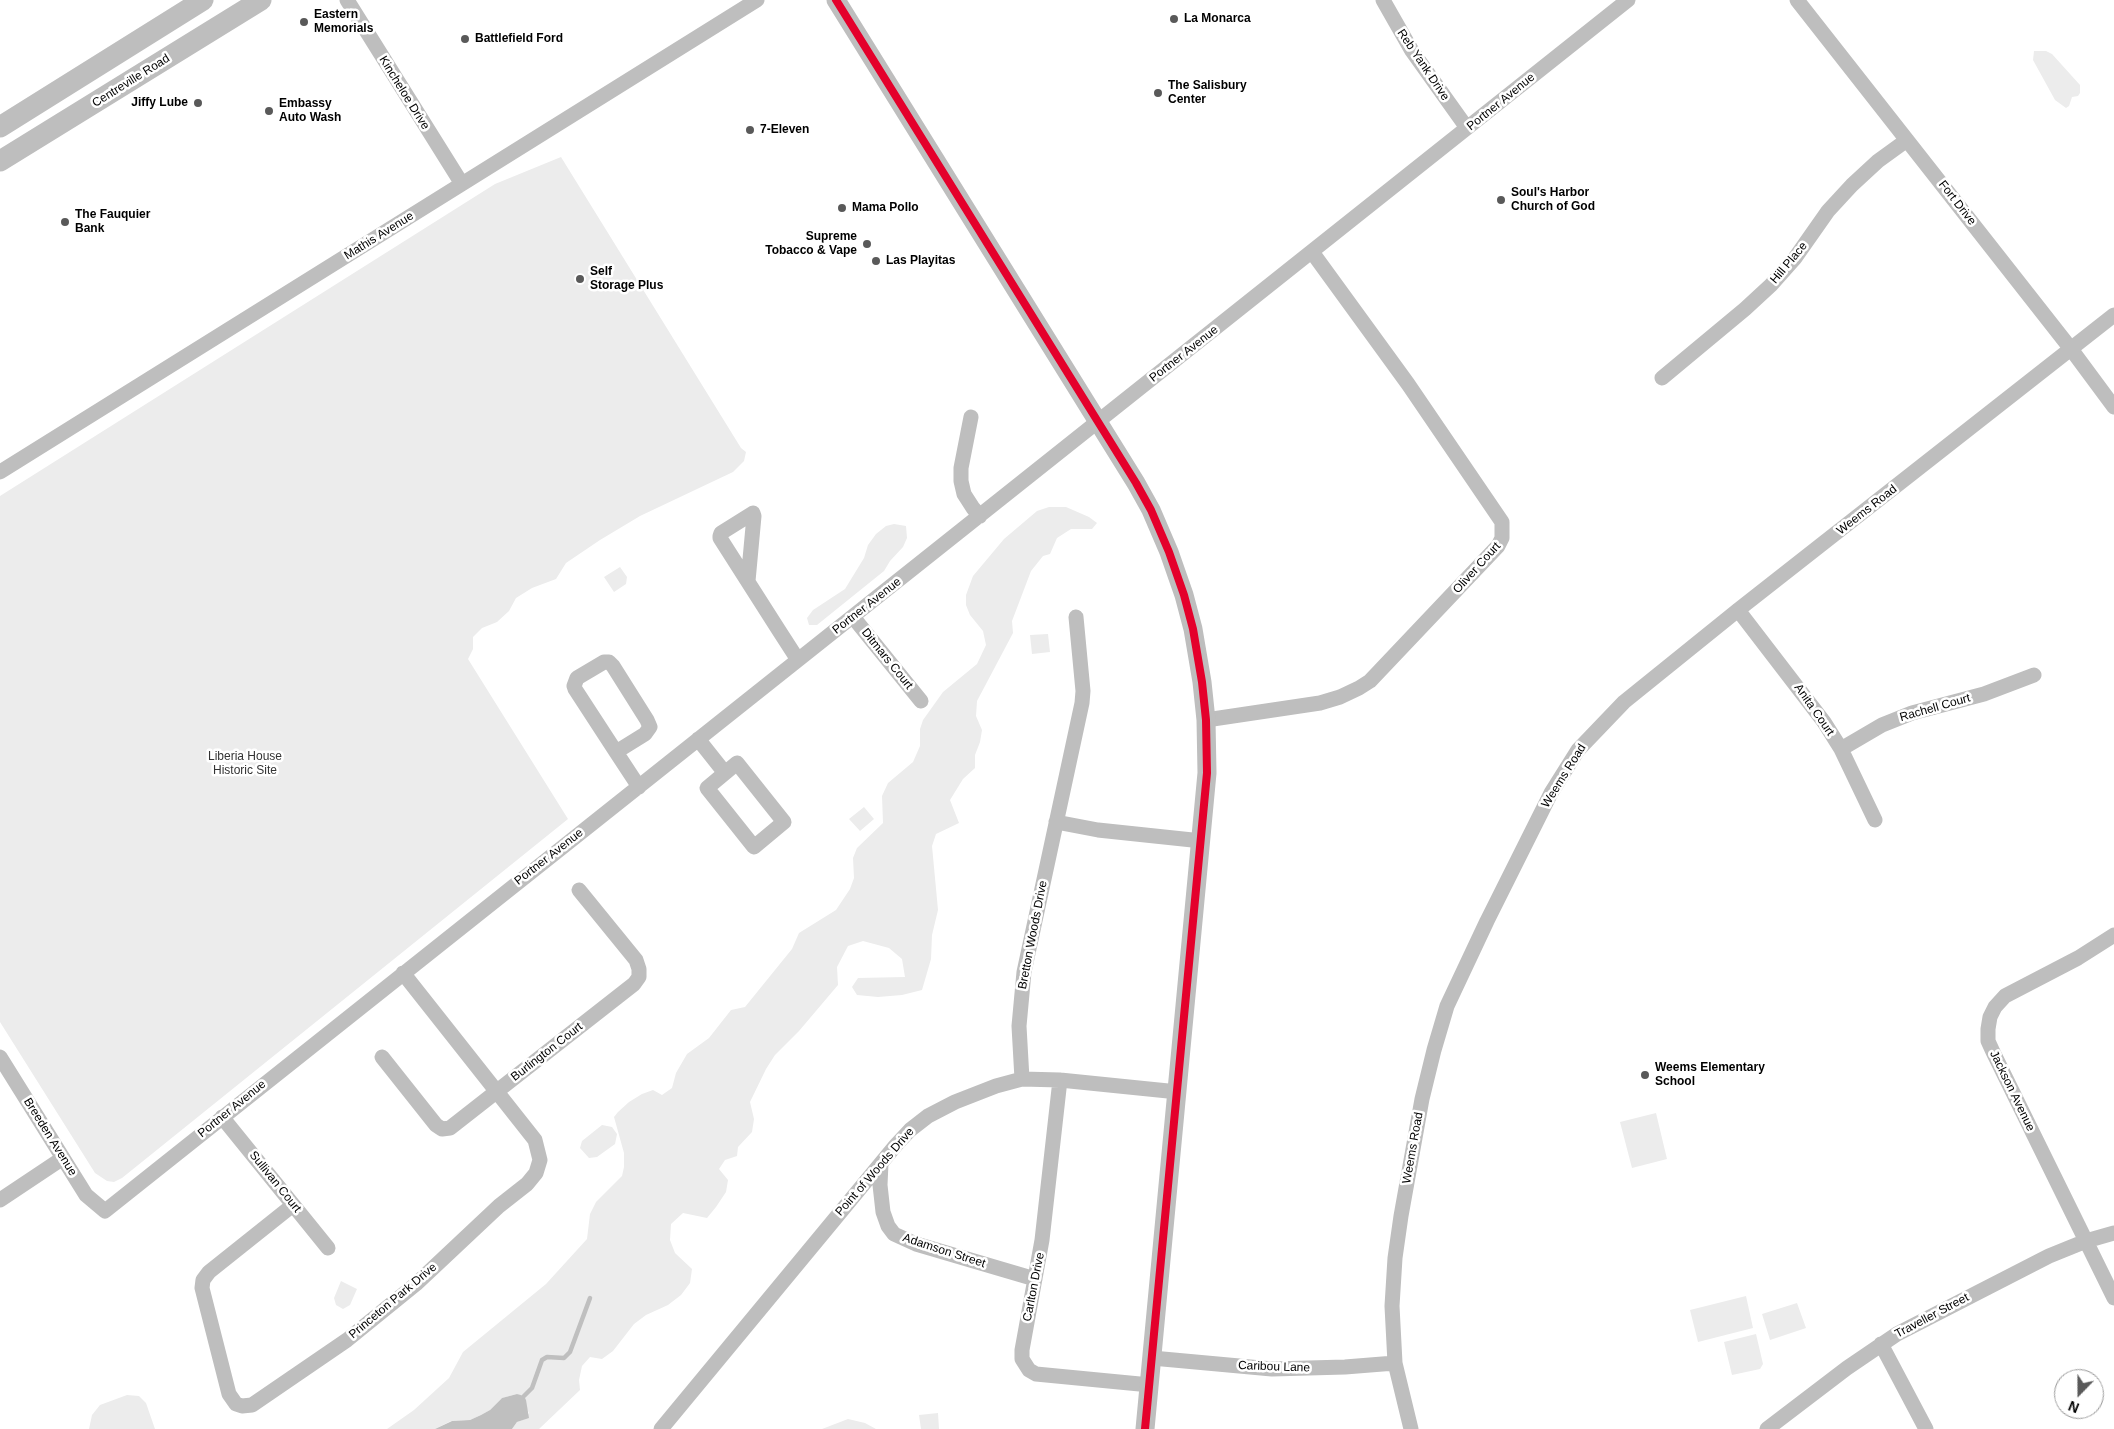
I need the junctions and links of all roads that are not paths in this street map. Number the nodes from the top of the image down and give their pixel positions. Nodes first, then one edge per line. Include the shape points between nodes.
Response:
1 (203, 0) edge
2 (261, 0) edge
3 (757, 0) edge
4 (836, 0) edge
5 (1383, 0) edge
6 (1628, 0) edge
7 (1797, 0) edge
8 (346, 1) edge
9 (0, 127) edge
10 (1467, 128) junction
11 (1907, 140) junction
12 (0, 161) edge
13 (462, 184) junction
14 (1312, 252) junction
15 (2114, 315) edge
16 (2071, 348) junction
17 (1662, 378) dead end
18 (2114, 407) edge
19 (971, 417) dead end
20 (1099, 421) junction
21 (0, 472) edge
22 (980, 516) junction
23 (748, 581) dead end
24 (1738, 610) junction
25 (853, 617) junction
26 (1076, 617) dead end
27 (798, 660) junction
28 (2034, 674) dead end
29 (921, 701) dead end
30 (1206, 720) junction
31 (698, 740) junction
32 (1841, 749) junction
33 (616, 752) junction
34 (725, 773) junction
35 (639, 787) junction
36 (1875, 820) dead end
37 (1056, 822) junction
38 (1202, 840) junction
39 (579, 890) dead end
40 (2114, 935) edge
41 (403, 973) junction
42 (0, 1057) edge
43 (382, 1057) dead end
44 (1022, 1079) junction
45 (1060, 1080) junction
46 (496, 1091) junction
47 (1178, 1092) junction
48 (222, 1117) junction
49 (63, 1158) junction
50 (881, 1164) junction
51 (0, 1200) edge
52 (293, 1205) junction
53 (105, 1211) joint
54 (2114, 1233) edge
55 (2086, 1241) junction
56 (328, 1248) dead end
57 (1035, 1279) junction
58 (2114, 1298) edge
59 (1880, 1344) junction
60 (1152, 1358) junction
61 (1395, 1363) junction
62 (1150, 1385) junction
63 (661, 1429) edge
64 (1146, 1429) edge
65 (1412, 1429) edge
66 (1766, 1429) edge
67 (1926, 1429) edge

1 - 9 highway
2 - 12 highway, Centreville Road
3 - 13 street, Mathis Avenue
4 - 20 main road
5 - 10 street, Reb Yank Drive via 1412,51
6 - 10 street, Portner Avenue
7 - 11 street, Fort Drive
8 - 13 street, Kincheloe Drive
10 - 14 street, Portner Avenue
11 - 16 street, Fort Drive
11 - 17 street, Hill Place via 1852,185 1795,258 1746,310
13 - 21 street, Mathis Avenue
14 - 20 street, Portner Avenue
14 - 30 street, Oliver Court via 1408,384 1502,522 1502,538 1382,669 1359,688 1320,703
15 - 16 street, Weems Road
16 - 18 street, Fort Drive
16 - 24 street, Weems Road
19 - 22 street via 961,481 964,494
20 - 22 street, Portner Avenue
20 - 30 main road via 1151,510 1169,552 1193,630
22 - 25 street, Portner Avenue
23 - 27 street
24 - 32 street, Anita Court
24 - 61 street, Weems Road via 1624,702 1578,750 1525,844 1447,1006 1422,1099 1398,1233 1392,1306
25 - 27 street, Portner Avenue
25 - 29 street, Ditmars Court
26 - 37 street, Bretton Woods Drive via 1082,703
27 - 31 street, Portner Avenue
28 - 32 street, Rachell Court via 1984,694 1912,713 1882,725
30 - 38 main road via 1207,773
31 - 34 street
31 - 35 street, Portner Avenue
32 - 36 street, Anita Court
33 - 33 street via 574,686 577,678 604,662 614,666 650,727 645,734
33 - 35 street
34 - 34 street via 737,763 784,822 754,846 707,788
35 - 41 street, Portner Avenue
37 - 38 street via 1098,830
37 - 44 street, Bretton Woods Drive via 1024,972 1018,1026
38 - 47 main road
39 - 46 street, Burlington Court via 636,960 639,968 637,981
40 - 55 street, Jackson Avenue via 2005,996 1995,1007 1988,1029 1988,1041 1993,1052
41 - 46 street, Princeton Park Drive
41 - 48 street, Portner Avenue
42 - 49 street, Breeden Avenue
43 - 46 street, Burlington Court via 442,1129 450,1128
44 - 45 street, Point of Woods Drive
44 - 50 street, Point of Woods Drive via 955,1102 928,1116 910,1130
45 - 47 street, Point of Woods Drive
45 - 57 street, Carlton Drive
46 - 52 street, Princeton Park Drive via 538,1147 540,1160 532,1179 416,1284 347,1340 252,1405 242,1406 236,1404 229,1394 203,1280
47 - 60 main road
48 - 52 street, Sullivan Court
48 - 53 street, Portner Avenue
49 - 51 street
49 - 53 street, Breeden Avenue via 86,1195
50 - 57 street, Adamson Street via 883,1212 894,1234 916,1244
50 - 63 street, Point of Woods Drive
52 - 56 street, Sullivan Court
54 - 55 street, Traveller Street
55 - 58 street, Jackson Avenue
55 - 59 street, Traveller Street via 2049,1256
57 - 62 street, Carlton Drive via 1022,1350 1024,1365 1029,1370 1036,1374
59 - 66 street, Traveller Street
59 - 67 street
60 - 61 street, Caribou Lane via 1272,1369 1345,1368
60 - 62 main road
61 - 65 street, Weems Road
62 - 64 main road

